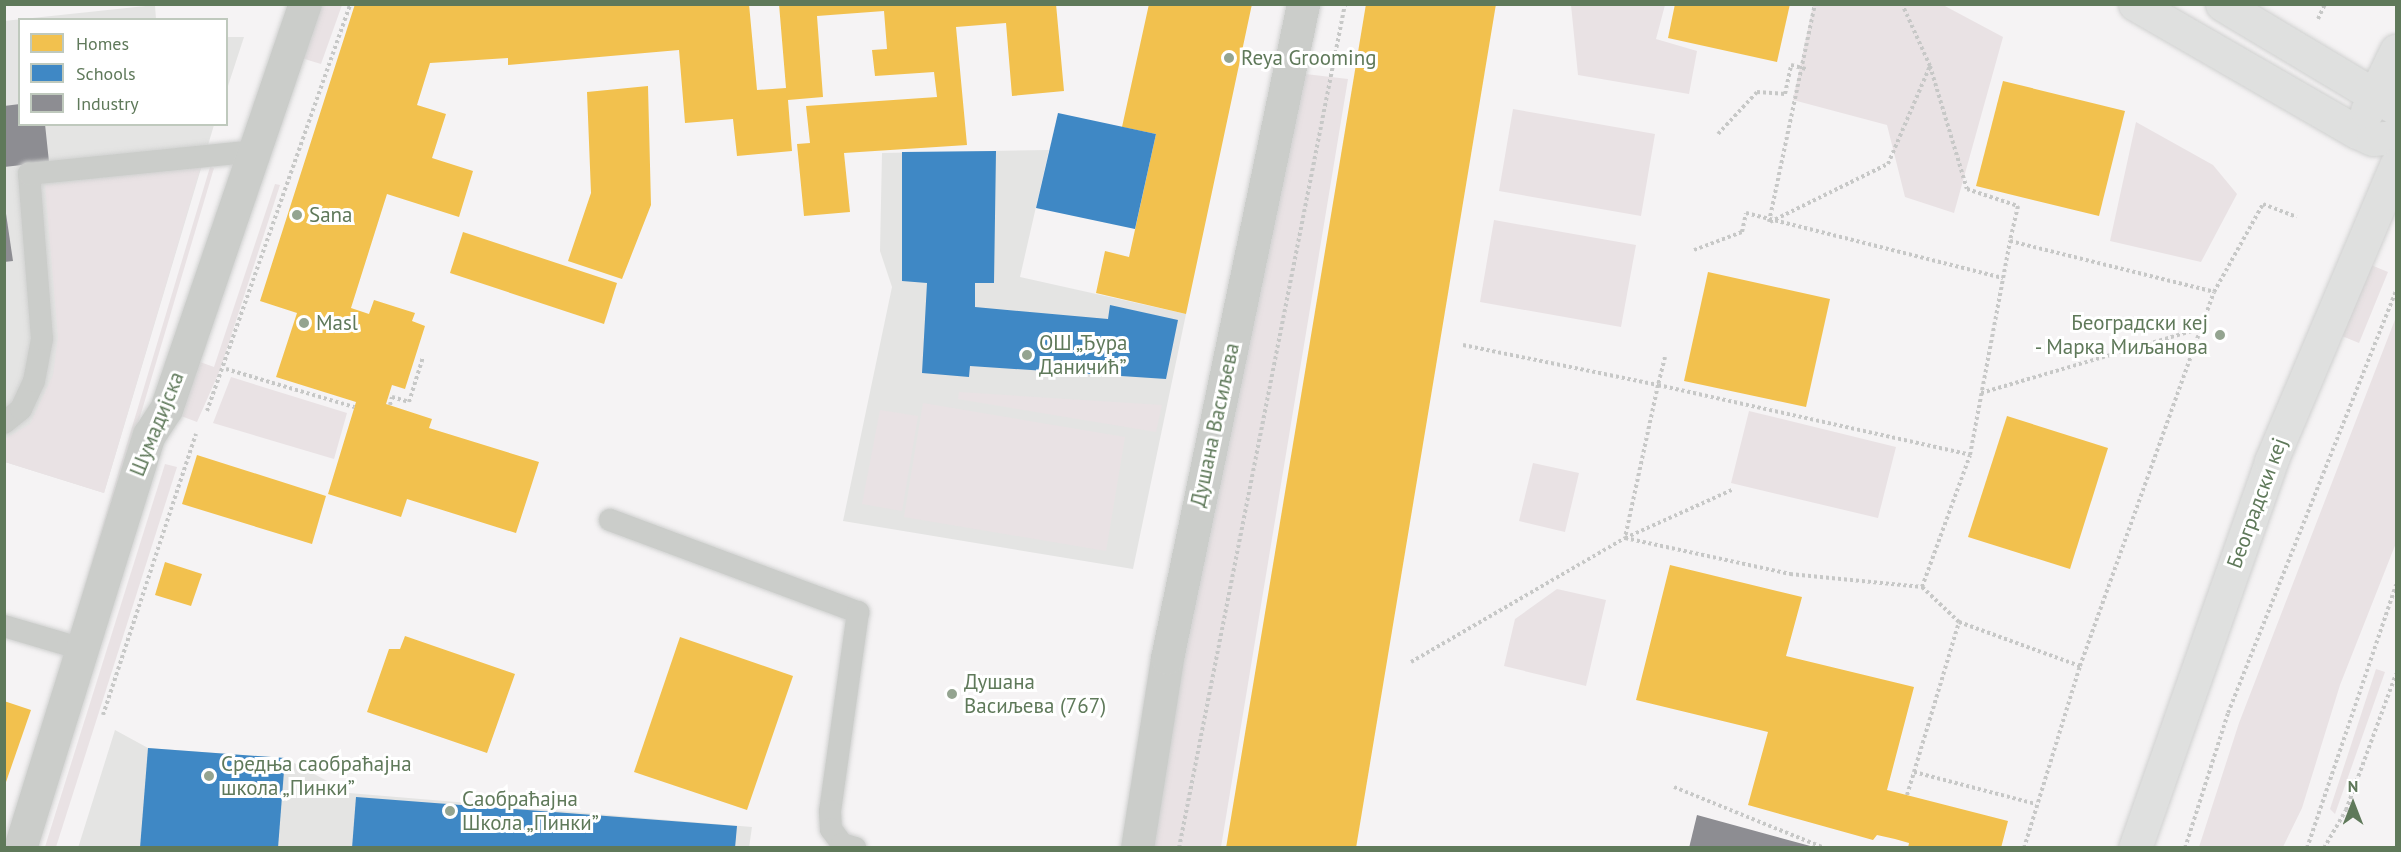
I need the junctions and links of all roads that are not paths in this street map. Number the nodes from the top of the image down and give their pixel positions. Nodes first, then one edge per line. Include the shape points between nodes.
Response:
1 (305, 4) edge
2 (1303, 4) edge
3 (2135, 4) edge
4 (2222, 4) edge
5 (2397, 51) edge
6 (2387, 100) edge
7 (2357, 132) junction
8 (2397, 137) edge
9 (255, 151) junction
10 (2397, 165) edge
11 (4, 423) edge
12 (610, 520) dead end
13 (4, 626) edge
14 (82, 649) junction
15 (20, 848) edge
16 (855, 848) edge
17 (1137, 848) edge
18 (2135, 848) edge

1 - 9 street, Шумадијска
2 - 17 street, Душана Васиљева via 1167,658
3 - 7 main road
4 - 6 main road
5 - 6 main road
6 - 7 main road
7 - 8 main road via 2373,139
9 - 11 lane via 29,174 42,339 34,381 21,409
9 - 14 street, Шумадијска via 166,409 149,435
10 - 18 main road, Београдски кеј via 2271,461
12 - 16 lane via 858,612 830,811 831,829 842,844
13 - 14 lane
14 - 15 street, Шумадијска

